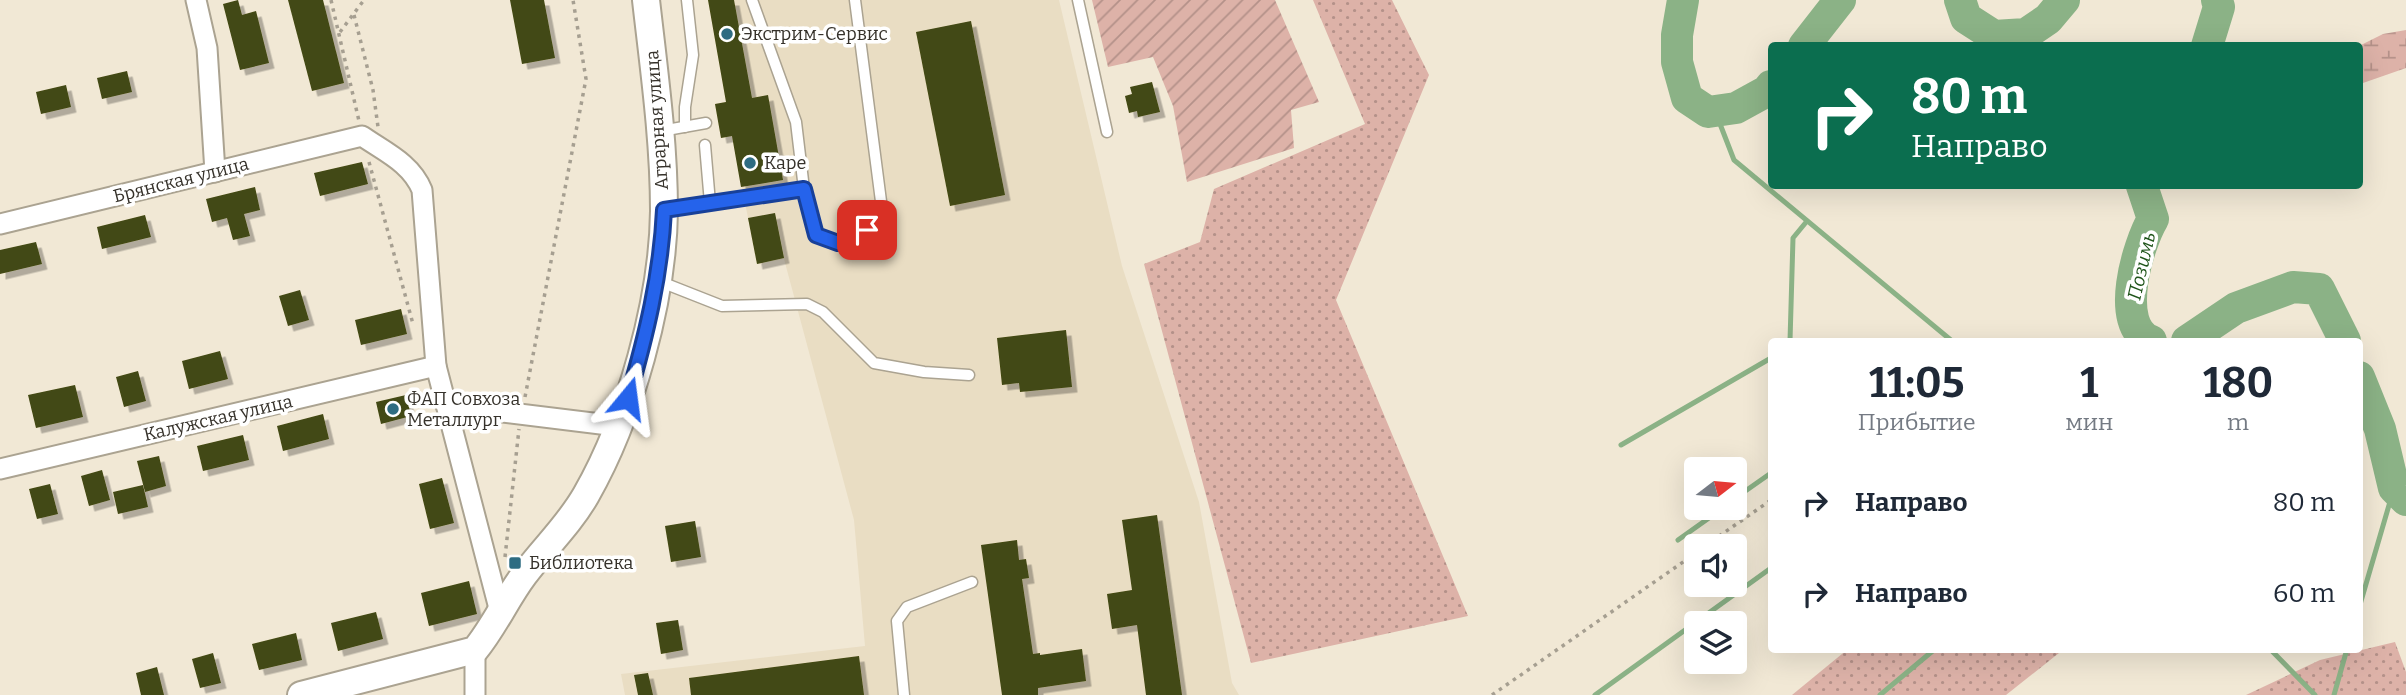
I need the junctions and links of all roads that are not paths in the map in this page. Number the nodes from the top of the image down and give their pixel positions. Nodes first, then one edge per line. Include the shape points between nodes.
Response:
1 (196, 0) edge
2 (646, 0) edge
3 (687, 0) edge
4 (752, 0) edge
5 (855, 0) edge
6 (1078, 0) edge
7 (706, 123) dead end
8 (672, 129) junction
9 (1107, 132) dead end
10 (705, 145) dead end
11 (215, 172) junction
12 (804, 189) junction
13 (710, 203) junction
14 (664, 210) junction
15 (0, 224) edge
16 (657, 280) junction
17 (436, 366) junction
18 (969, 375) dead end
19 (446, 405) junction
20 (617, 426) junction
21 (0, 469) edge
22 (972, 582) dead end
23 (500, 612) junction
24 (475, 650) junction
25 (301, 695) edge
26 (475, 695) edge
27 (904, 695) edge

1 - 11 street via 207,48
2 - 8 street, Аграрная улица
3 - 8 lane via 693,55 685,107
4 - 12 lane via 796,122
5 - 12 lane via 882,209 867,230 838,243 816,235
6 - 9 lane
7 - 8 lane
8 - 14 street, Аграрная улица
10 - 13 lane
11 - 15 street, Брянская улица
11 - 17 street, Брянская улица via 362,136 405,165 422,190
12 - 13 lane
13 - 14 lane
14 - 16 street, Аграрная улица
16 - 18 lane via 722,306 807,304 822,312 874,363
16 - 20 street, Аграрная улица via 643,345
17 - 19 street
17 - 21 street, Калужская улица
19 - 20 street
19 - 23 street
20 - 23 street, Аграрная улица via 586,496
22 - 27 lane via 907,607 897,621
23 - 24 street, Аграрная улица
24 - 25 street
24 - 26 street

